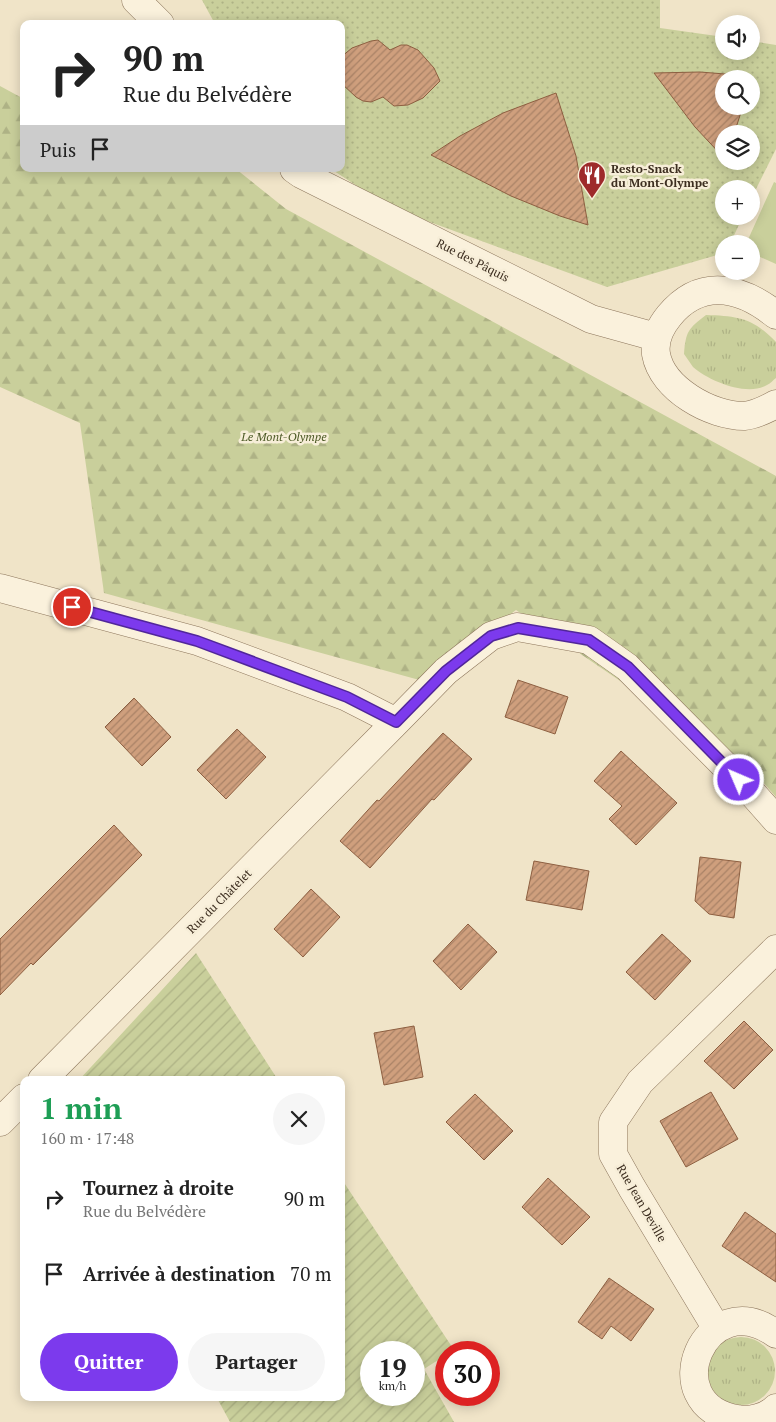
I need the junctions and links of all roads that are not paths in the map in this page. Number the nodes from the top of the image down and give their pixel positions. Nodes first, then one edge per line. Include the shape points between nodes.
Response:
1 (136, 0) edge
2 (156, 20) edge
3 (298, 172) edge
4 (776, 315) edge
5 (656, 337) junction
6 (776, 404) edge
7 (0, 588) edge
8 (396, 722) junction
9 (776, 820) edge
10 (776, 949) edge
11 (46, 1076) edge
12 (20, 1102) edge
13 (0, 1122) edge
14 (717, 1329) junction
15 (776, 1334) edge
16 (776, 1408) edge

1 - 2 street
3 - 5 street, Rue des Pâquis via 590,319
4 - 5 street via 752,298 736,292 720,289 702,292 688,298 674,310
5 - 6 street via 656,354 662,370 678,390 698,403 720,414 746,416
7 - 8 street via 197,641 347,697
8 - 9 street, Rue du Châtelet via 446,671 491,636 518,628 589,640 628,667
8 - 11 street, Rue du Châtelet
10 - 14 street, Rue Jean Deville via 640,1082 613,1122 613,1154
12 - 13 street
14 - 15 street via 733,1323 750,1322
14 - 16 street via 705,1339 695,1360 695,1384 702,1398 727,1418 759,1418

